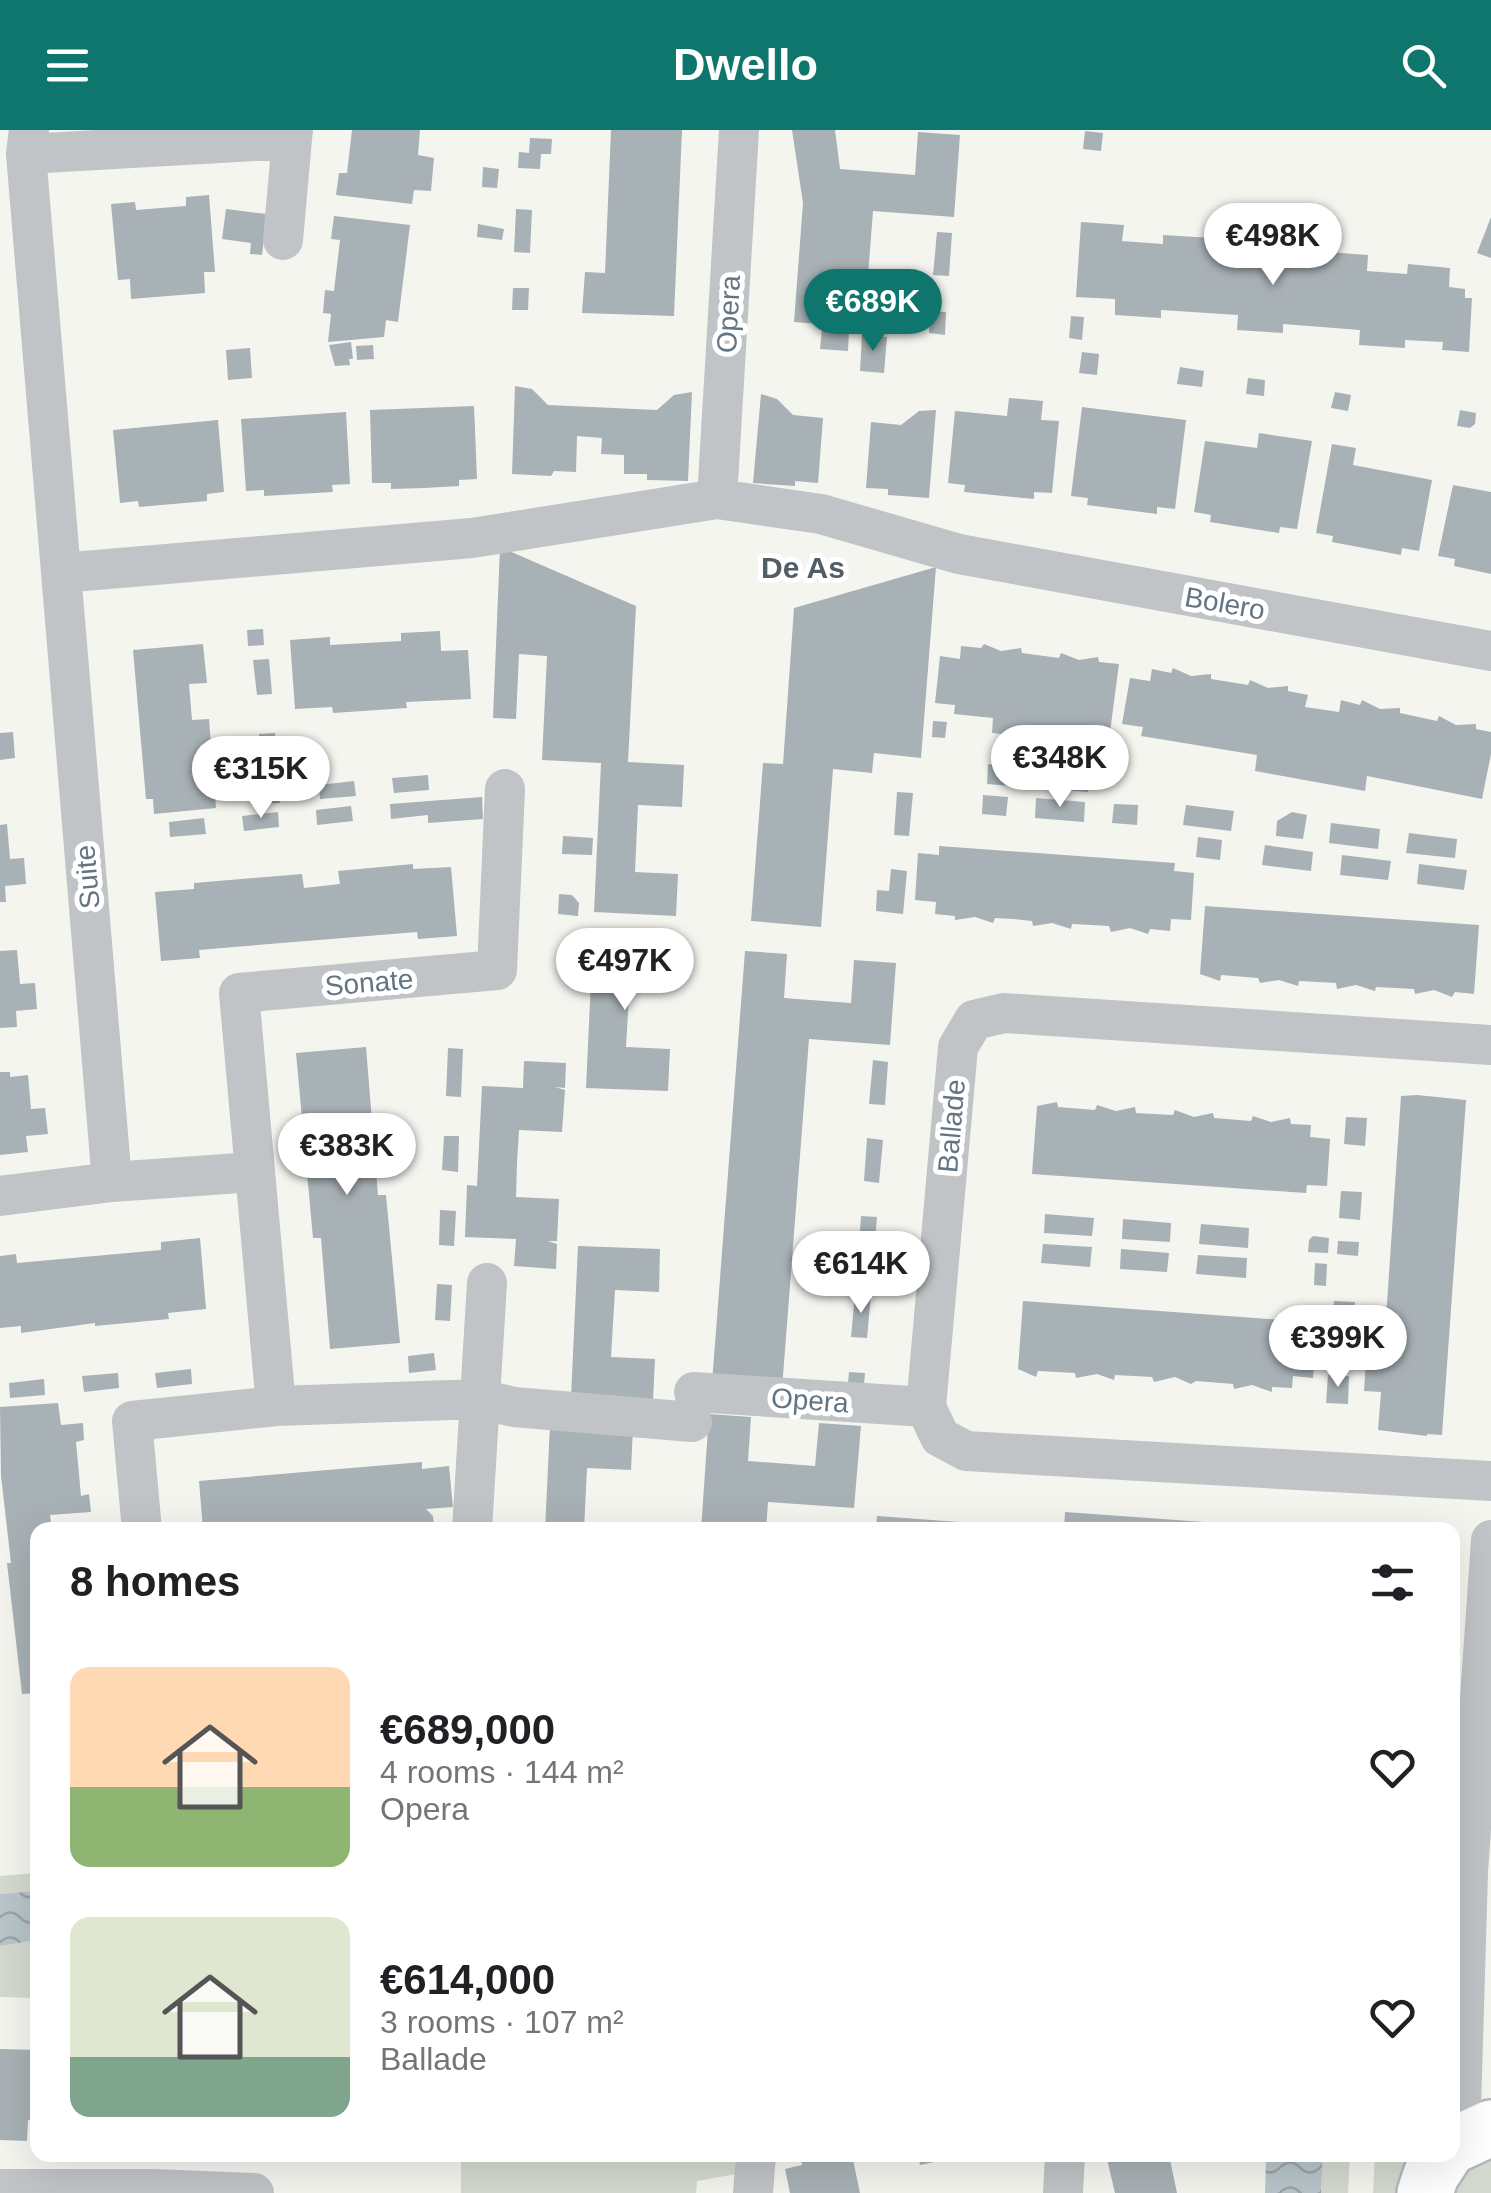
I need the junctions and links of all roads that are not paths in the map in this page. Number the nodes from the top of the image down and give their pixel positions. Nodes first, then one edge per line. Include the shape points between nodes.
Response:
1 (738, 130) edge
2 (292, 135) edge
3 (27, 142) edge
4 (284, 240) dead end
5 (717, 499) junction
6 (61, 573) junction
7 (1491, 651) edge
8 (505, 789) dead end
9 (1491, 1044) edge
10 (252, 1172) junction
11 (112, 1182) junction
12 (0, 1196) edge
13 (486, 1283) dead end
14 (480, 1399) junction
15 (276, 1406) junction
16 (926, 1407) junction
17 (1491, 1481) edge
18 (141, 1522) edge
19 (472, 1522) edge
20 (1491, 1540) edge
21 (1460, 1871) edge
22 (1462, 2143) edge
23 (756, 2162) edge
24 (1065, 2162) edge
25 (1444, 2162) edge
26 (0, 2189) edge
27 (152, 2191) edge
28 (254, 2193) edge
29 (754, 2193) edge
30 (1063, 2193) edge
31 (1425, 2193) edge

1 - 5 street, Opera
2 - 3 street, Suite
2 - 4 street, Suite
3 - 6 street, Suite
5 - 6 street via 472,538
5 - 7 street, Bolero via 821,514 959,554
6 - 11 street, Suite
8 - 10 street, Sonate via 497,970 239,993
9 - 16 street, Ballade via 1004,1013 974,1020 958,1046
10 - 11 street
10 - 15 street, Sonate
11 - 12 street
13 - 14 street
14 - 15 street
14 - 16 street, Opera via 514,1407
14 - 19 street
15 - 18 street via 132,1420
16 - 17 street via 940,1437 966,1451
20 - 21 street
21 - 22 street
23 - 29 street
24 - 30 street
25 - 31 street
26 - 27 street
27 - 28 street

